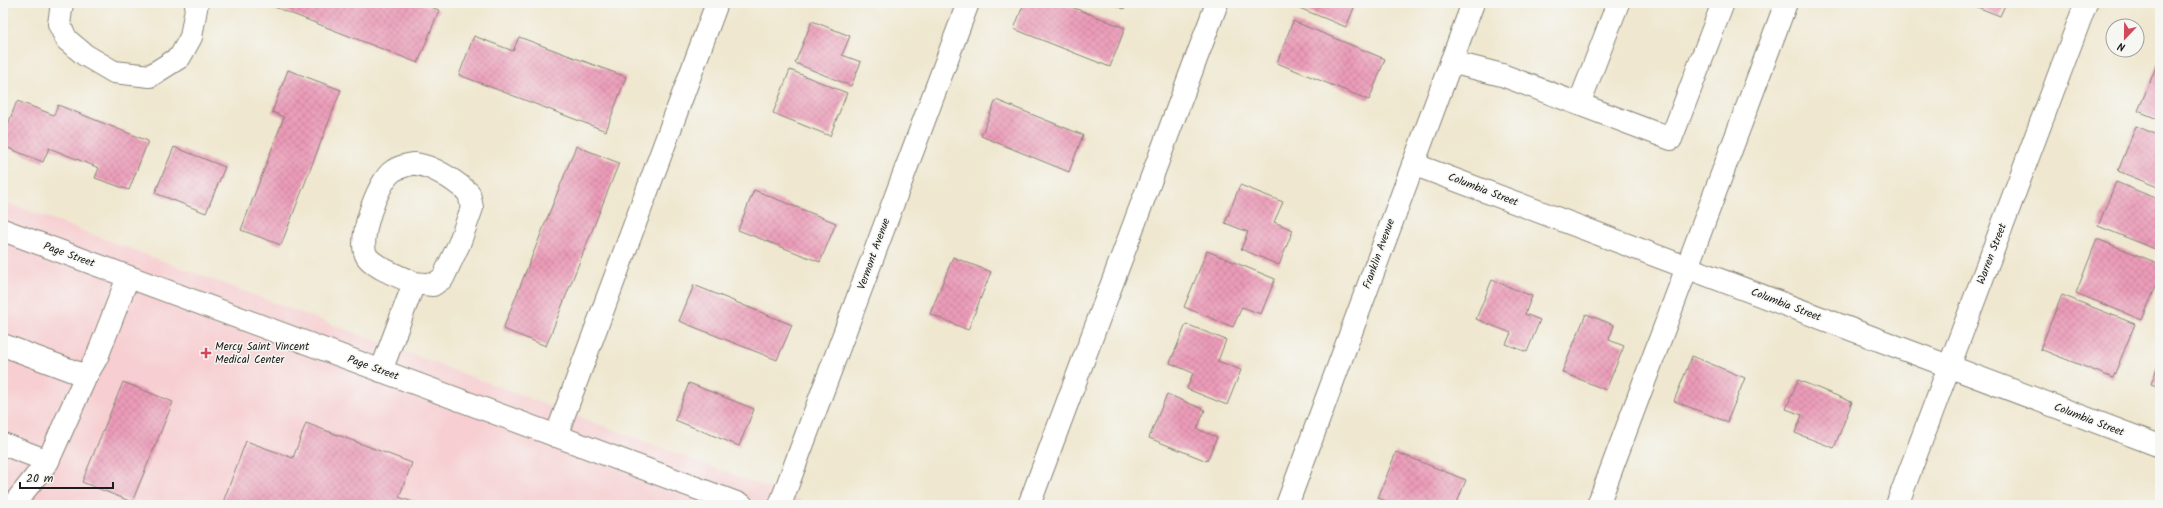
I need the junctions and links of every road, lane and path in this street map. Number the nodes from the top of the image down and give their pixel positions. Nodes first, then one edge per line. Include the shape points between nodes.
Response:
1 (62, 3) edge
2 (197, 3) edge
3 (717, 3) edge
4 (968, 3) edge
5 (1217, 3) edge
6 (1473, 3) edge
7 (1618, 3) edge
8 (1723, 3) edge
9 (1786, 3) edge
10 (2086, 3) edge
11 (1451, 62) junction
12 (1579, 104) junction
13 (1413, 164) junction
14 (3, 230) edge
15 (1687, 268) junction
16 (128, 277) junction
17 (414, 283) junction
18 (3, 345) edge
19 (1950, 367) junction
20 (381, 371) junction
21 (86, 376) junction
22 (556, 436) junction
23 (3, 444) edge
24 (2160, 446) edge
25 (48, 461) junction
26 (13, 505) edge
27 (742, 505) edge
28 (780, 505) edge
29 (1029, 505) edge
30 (1287, 505) edge
31 (1598, 505) edge
32 (1897, 505) edge

1 - 2 street via 59,24 67,40 79,50 114,72 150,76 180,57 191,37
3 - 22 street
4 - 28 street, Vermont Avenue
5 - 29 street
6 - 11 street, Franklin Avenue
7 - 12 street
8 - 12 street via 1671,139
9 - 15 street
10 - 19 street, Warren Street
11 - 12 street via 1502,75
11 - 13 street, Franklin Avenue
13 - 15 street, Columbia Street
13 - 30 street, Franklin Avenue
14 - 16 street, Page Street
15 - 19 street, Columbia Street
15 - 31 street
16 - 20 street, Page Street
16 - 21 street via 97,357
17 - 17 street via 433,285 443,278 472,208 469,193 451,177 415,164 392,171 378,193 365,228 364,247 368,257
17 - 20 street
18 - 21 street
19 - 24 street, Columbia Street
19 - 32 street, Warren Street
20 - 22 street, Page Street
21 - 25 street
22 - 27 street, Page Street
23 - 25 street
25 - 26 street

